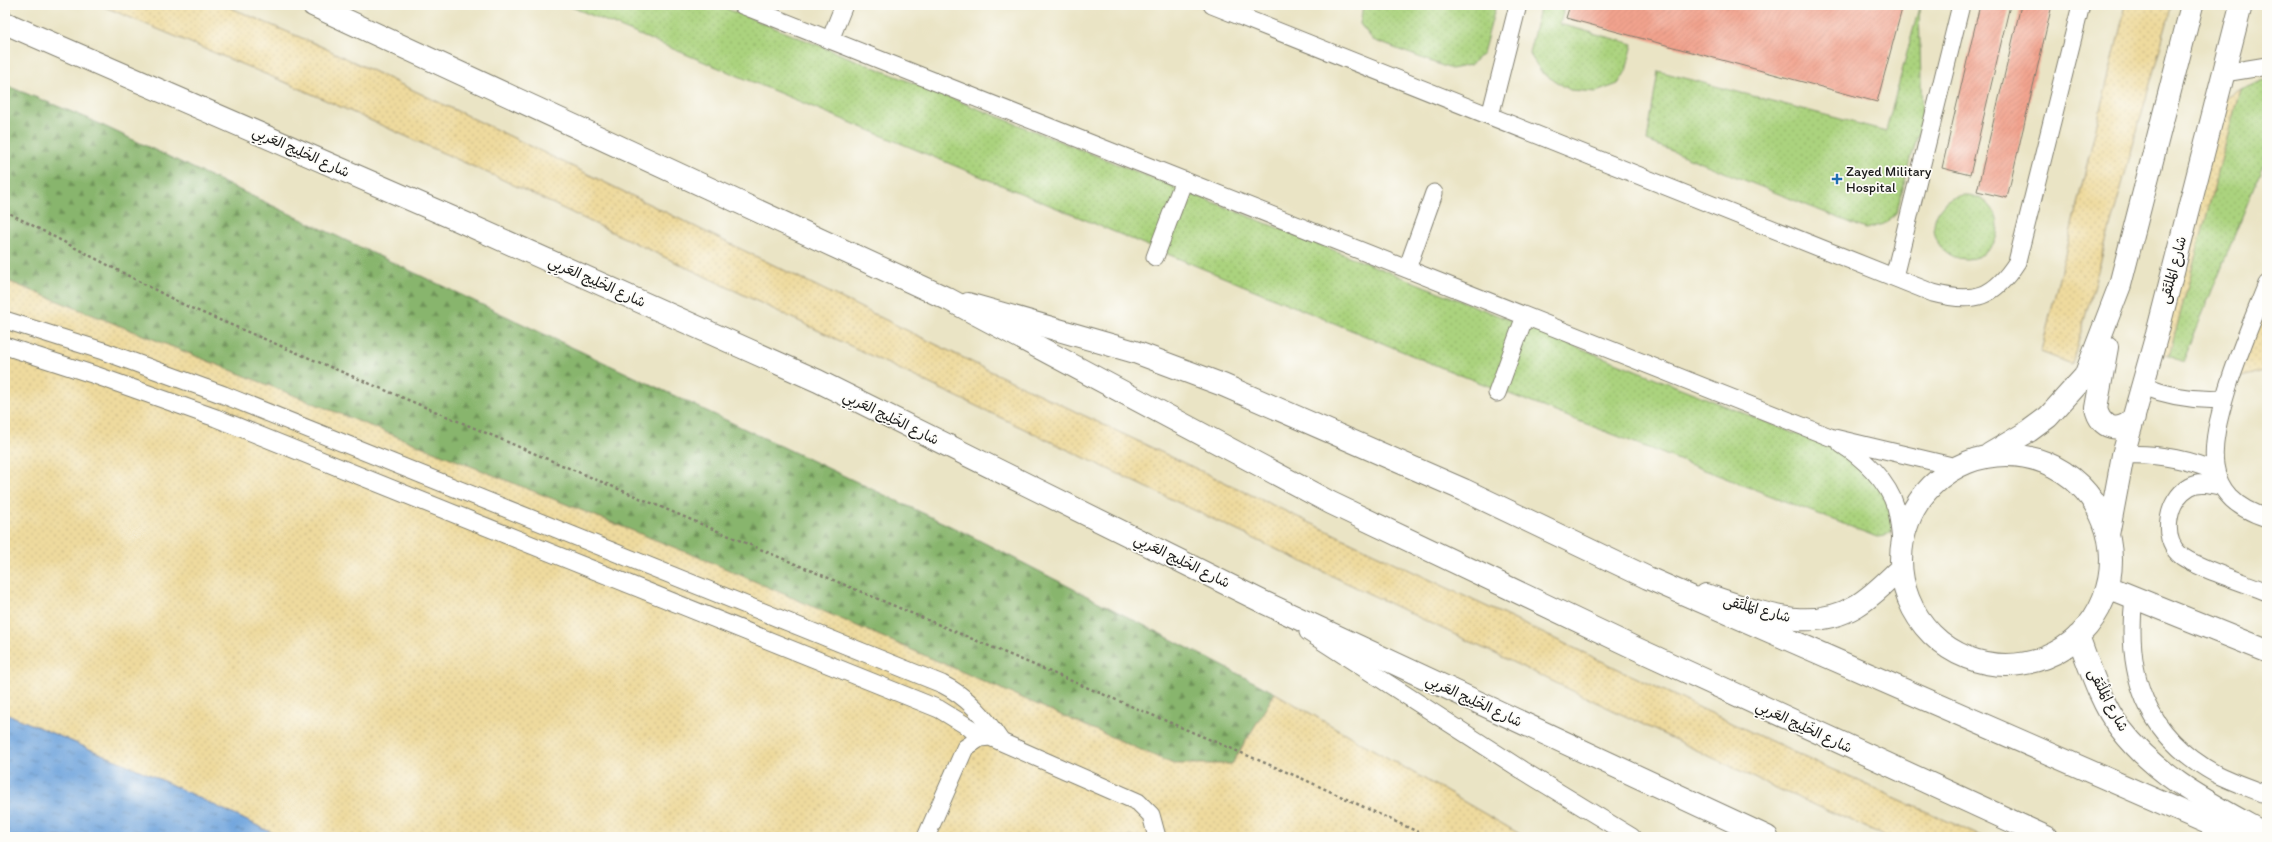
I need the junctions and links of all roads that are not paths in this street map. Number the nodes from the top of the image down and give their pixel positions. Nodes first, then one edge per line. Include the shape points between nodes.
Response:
1 (313, 5) edge
2 (742, 5) edge
3 (844, 5) edge
4 (1212, 5) edge
5 (1518, 5) edge
6 (1961, 5) edge
7 (2081, 5) edge
8 (2192, 5) edge
9 (2241, 5) edge
10 (5, 23) edge
11 (830, 40) junction
12 (2267, 66) edge
13 (2224, 72) junction
14 (1490, 116) junction
15 (1184, 180) junction
16 (1434, 193) dead end
17 (1155, 257) dead end
18 (1407, 269) junction
19 (1894, 277) junction
20 (2267, 284) edge
21 (2120, 285) junction
22 (948, 299) junction
23 (1524, 316) junction
24 (5, 320) edge
25 (5, 346) edge
26 (2143, 386) junction
27 (1497, 393) dead end
28 (2224, 399) junction
29 (2134, 418) junction
30 (1830, 438) junction
31 (2123, 455) junction
32 (1986, 456) junction
33 (1956, 467) junction
34 (2215, 471) junction
35 (2222, 487) junction
36 (2267, 518) edge
37 (2108, 536) junction
38 (1902, 542) junction
39 (1901, 568) junction
40 (1648, 578) junction
41 (2108, 587) junction
42 (2267, 592) edge
43 (2134, 597) junction
44 (1263, 602) junction
45 (2078, 636) junction
46 (2267, 651) edge
47 (980, 738) junction
48 (1000, 740) junction
49 (2267, 794) edge
50 (2267, 835) edge
51 (926, 837) edge
52 (1157, 837) edge
53 (1632, 837) edge
54 (1767, 837) edge
55 (2046, 837) edge
56 (2240, 837) edge

1 - 22 main road, شارع الخَلِيج العَربِي
2 - 11 lane
3 - 11 lane
4 - 14 lane
5 - 14 lane
6 - 19 lane
7 - 19 lane via 2017,262 2006,278 1993,290 1974,298 1955,299
8 - 21 main road
9 - 13 main road, شارع المُلتَقى
10 - 44 main road, شارع الخَلِيج العَربِي via 460,221 818,381
11 - 15 lane
12 - 13 lane
13 - 26 main road, شارع المُلتَقى
14 - 19 lane
15 - 17 lane
15 - 18 lane
16 - 18 lane
18 - 23 lane
20 - 28 lane via 2236,358
21 - 29 main road via 2096,408 2098,416 2108,427 2123,428
21 - 32 main road via 2085,376 2048,417 2029,432
22 - 40 main road via 1135,352 1223,385 1464,490
22 - 55 main road, شارع الخَلِيج العَربِي via 1331,503 1635,648
23 - 27 lane
23 - 30 lane
24 - 48 lane via 103,351 224,395 942,684 977,708
25 - 47 lane via 216,418 342,468 939,709 961,722
26 - 28 lane via 2183,399
26 - 29 main road, شارع المُلتَقى
28 - 34 lane via 2214,440
29 - 31 main road, شارع المُلتَقى
30 - 33 lane
30 - 38 lane via 1858,455 1880,479 1896,508
31 - 34 lane via 2170,456
31 - 37 main road, شارع المُلتَقى
32 - 33 main road
32 - 37 main road via 2016,455 2038,460 2070,477 2091,498
33 - 38 main road via 1930,486 1912,512
34 - 35 lane
35 - 36 lane via 2233,499 2259,516
35 - 42 lane via 2200,484 2189,487 2181,494 2169,517 2171,544 2180,555 2194,563
37 - 41 main road via 2111,555
38 - 39 main road
39 - 40 main road, شارع المُلْتَقى via 1856,606 1836,615 1791,620
39 - 45 main road via 1908,601 1926,629 1952,650 1984,663 2018,664 2037,659 2050,655
40 - 56 main road
41 - 43 main road
41 - 45 main road via 2091,621
43 - 46 main road
43 - 49 lane via 2131,625 2136,677 2145,702 2158,724 2175,744 2195,761 2217,775
44 - 53 lane via 1522,770
44 - 54 main road, شارع الخَلِيج العَربِي
45 - 50 main road, شارع المُلْتَقى via 2095,682 2119,727 2146,757 2183,788
47 - 48 lane
47 - 51 lane via 965,748
48 - 52 lane via 1138,802 1151,815

